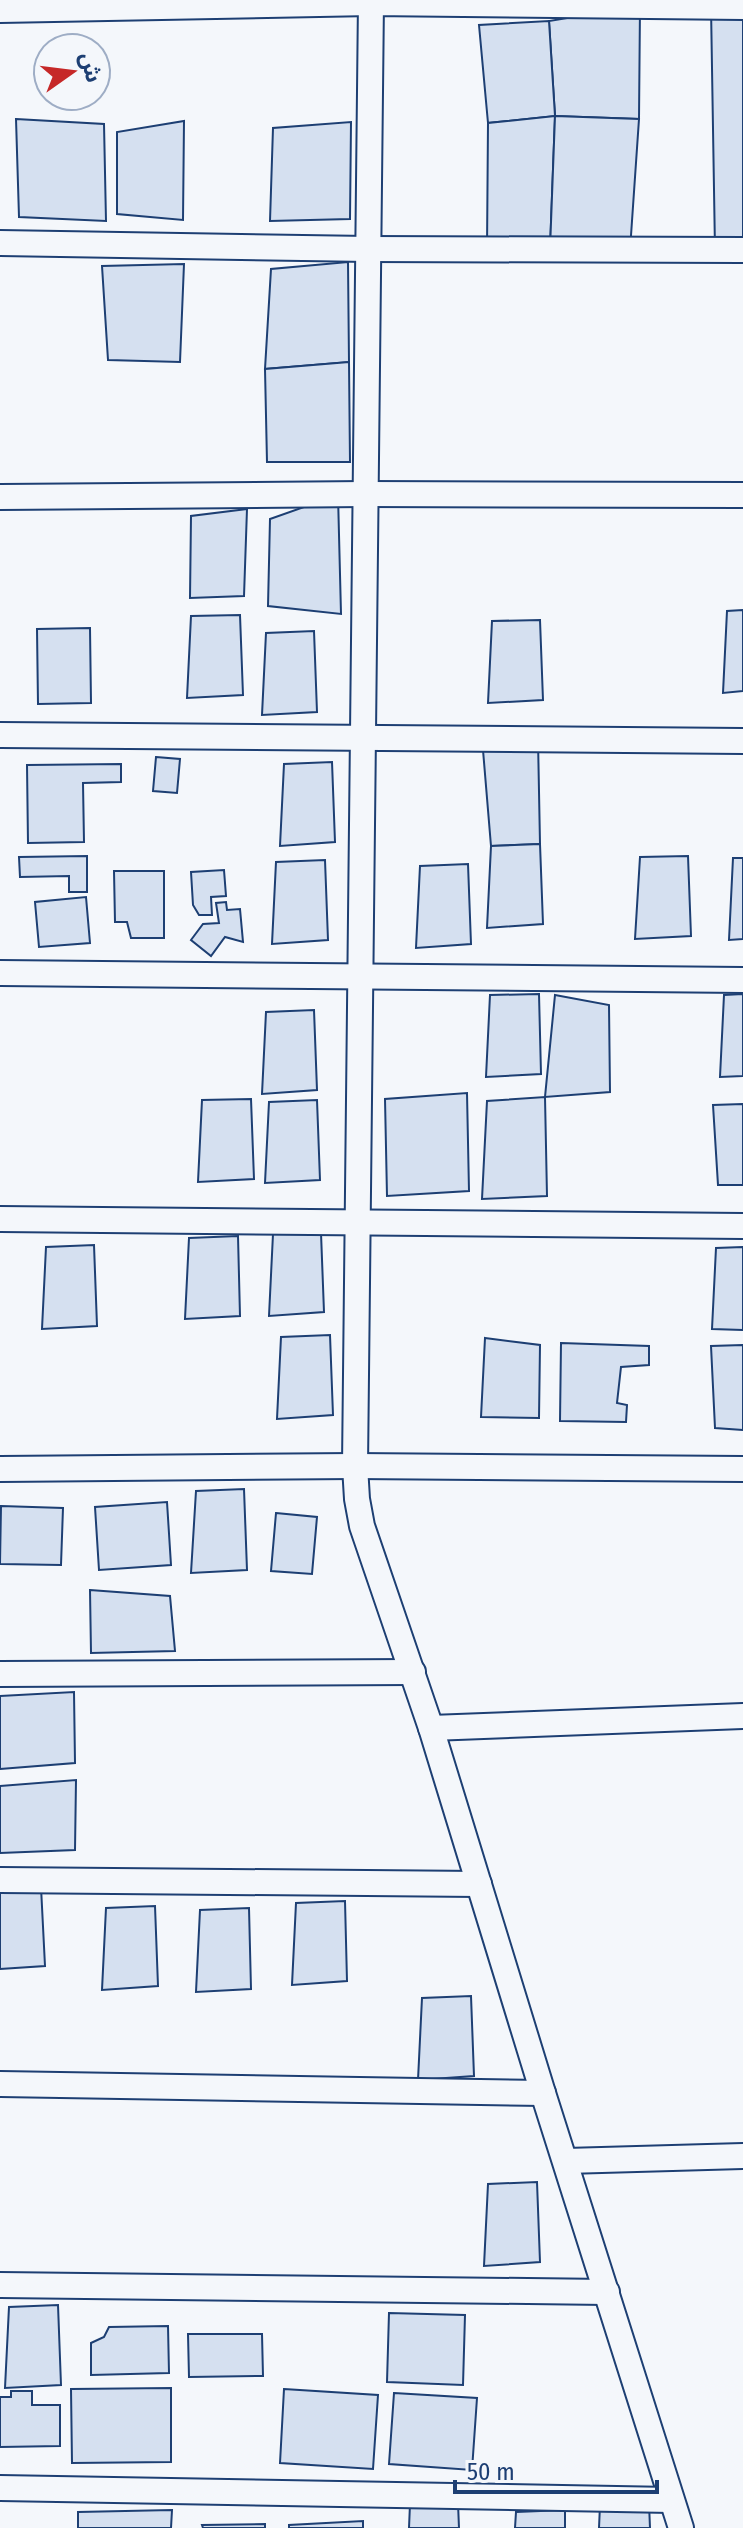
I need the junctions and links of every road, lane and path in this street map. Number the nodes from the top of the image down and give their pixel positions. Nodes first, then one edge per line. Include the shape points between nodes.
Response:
1 (371, 2) edge
2 (743, 7) edge
3 (0, 10) edge
4 (0, 243) edge
5 (368, 249) junction
6 (743, 250) edge
7 (365, 494) junction
8 (743, 495) edge
9 (0, 497) edge
10 (0, 735) edge
11 (363, 736) junction
12 (743, 741) edge
13 (0, 973) edge
14 (360, 976) junction
15 (743, 980) edge
16 (0, 1219) edge
17 (358, 1222) junction
18 (743, 1226) edge
19 (355, 1466) junction
20 (0, 1469) edge
21 (743, 1469) edge
22 (413, 1672) junction
23 (0, 1674) edge
24 (743, 1716) edge
25 (431, 1728) junction
26 (0, 1880) edge
27 (479, 1884) junction
28 (0, 2084) edge
29 (543, 2093) junction
30 (743, 2156) edge
31 (566, 2161) junction
32 (0, 2285) edge
33 (607, 2292) junction
34 (0, 2488) edge
35 (671, 2500) junction
36 (681, 2528) edge

1 - 2 street
1 - 3 street
1 - 5 street
4 - 5 street
5 - 6 street
5 - 7 street
7 - 8 street
7 - 9 street
7 - 11 street
10 - 11 street
11 - 12 street
11 - 14 street
13 - 14 street
14 - 15 street
14 - 17 street
16 - 17 street
17 - 18 street
17 - 19 street
19 - 20 street
19 - 21 street
19 - 22 street via 362,1526
22 - 23 street
22 - 25 street
24 - 25 street
25 - 27 street
26 - 27 street
27 - 29 street
28 - 29 street
29 - 31 street
30 - 31 street
31 - 33 street
32 - 33 street
33 - 35 street
34 - 35 street
35 - 36 street

